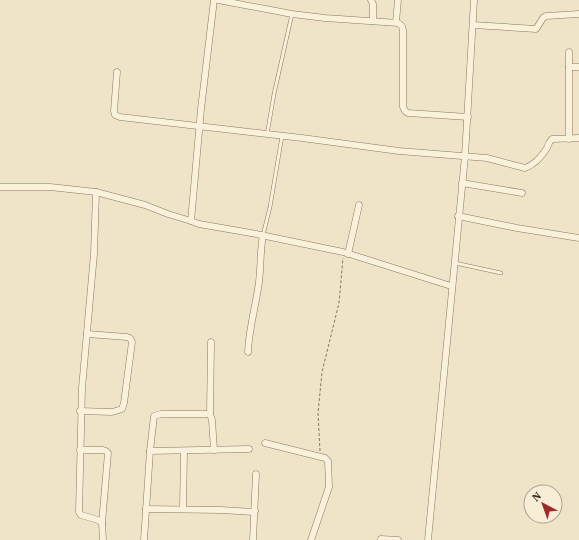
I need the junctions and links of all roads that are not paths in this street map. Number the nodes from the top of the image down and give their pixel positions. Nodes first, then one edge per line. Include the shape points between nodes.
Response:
1 (214, 0) edge
2 (218, 0) edge
3 (371, 0) edge
4 (398, 0) edge
5 (474, 0) edge
6 (292, 14) junction
7 (579, 14) edge
8 (373, 21) junction
9 (396, 22) junction
10 (473, 25) junction
11 (569, 52) dead end
12 (569, 67) junction
13 (579, 67) edge
14 (117, 72) dead end
15 (468, 117) junction
16 (200, 127) junction
17 (267, 134) junction
18 (282, 136) junction
19 (579, 138) edge
20 (568, 139) junction
21 (464, 156) junction
22 (462, 183) junction
23 (0, 187) edge
24 (96, 192) junction
25 (522, 193) dead end
26 (358, 205) dead end
27 (458, 216) junction
28 (190, 221) junction
29 (263, 235) junction
30 (579, 238) edge
31 (346, 253) junction
32 (454, 262) junction
33 (502, 273) dead end
34 (451, 286) junction
35 (87, 334) junction
36 (211, 342) dead end
37 (248, 352) dead end
38 (80, 410) junction
39 (210, 414) junction
40 (265, 443) dead end
41 (80, 450) junction
42 (214, 450) junction
43 (249, 450) dead end
44 (150, 451) junction
45 (184, 451) junction
46 (256, 474) dead end
47 (146, 509) junction
48 (183, 509) junction
49 (255, 511) junction
50 (102, 523) junction
51 (381, 539) dead end
52 (103, 540) edge
53 (144, 540) edge
54 (253, 540) edge
55 (311, 540) edge
56 (398, 540) edge
57 (428, 540) edge

1 - 16 street
2 - 6 street
3 - 8 street
4 - 9 street
5 - 10 street
6 - 8 street
6 - 17 lane
7 - 10 street via 546,16 536,29
8 - 9 street
9 - 15 street via 403,28 405,111
10 - 15 street
11 - 12 street
12 - 13 street
12 - 20 street
14 - 16 street via 114,111 116,116
15 - 21 street
16 - 17 street
16 - 28 street
17 - 18 street
18 - 21 street via 399,151
18 - 29 lane
19 - 20 street
20 - 21 street via 552,139 538,160 525,168 488,158
21 - 22 street
22 - 25 street
22 - 27 street
23 - 24 street via 50,187
24 - 28 street via 145,205
24 - 35 street
26 - 31 street
27 - 30 street
27 - 32 street
28 - 29 street
29 - 31 street
29 - 37 street via 259,282
31 - 34 street
32 - 33 lane
32 - 34 street
34 - 57 street
35 - 38 street
35 - 38 street via 127,337 132,342 122,408 112,412
36 - 39 street
38 - 41 street
39 - 42 street
39 - 44 street via 155,415 152,419
40 - 55 street via 326,458 328,461 329,486
41 - 50 street via 79,513
41 - 50 street via 103,450 108,453
42 - 43 street
42 - 45 street
44 - 45 street
44 - 47 street
45 - 48 street
46 - 49 street
47 - 48 street
47 - 53 street
48 - 49 street
49 - 54 street
50 - 52 street
51 - 56 street

